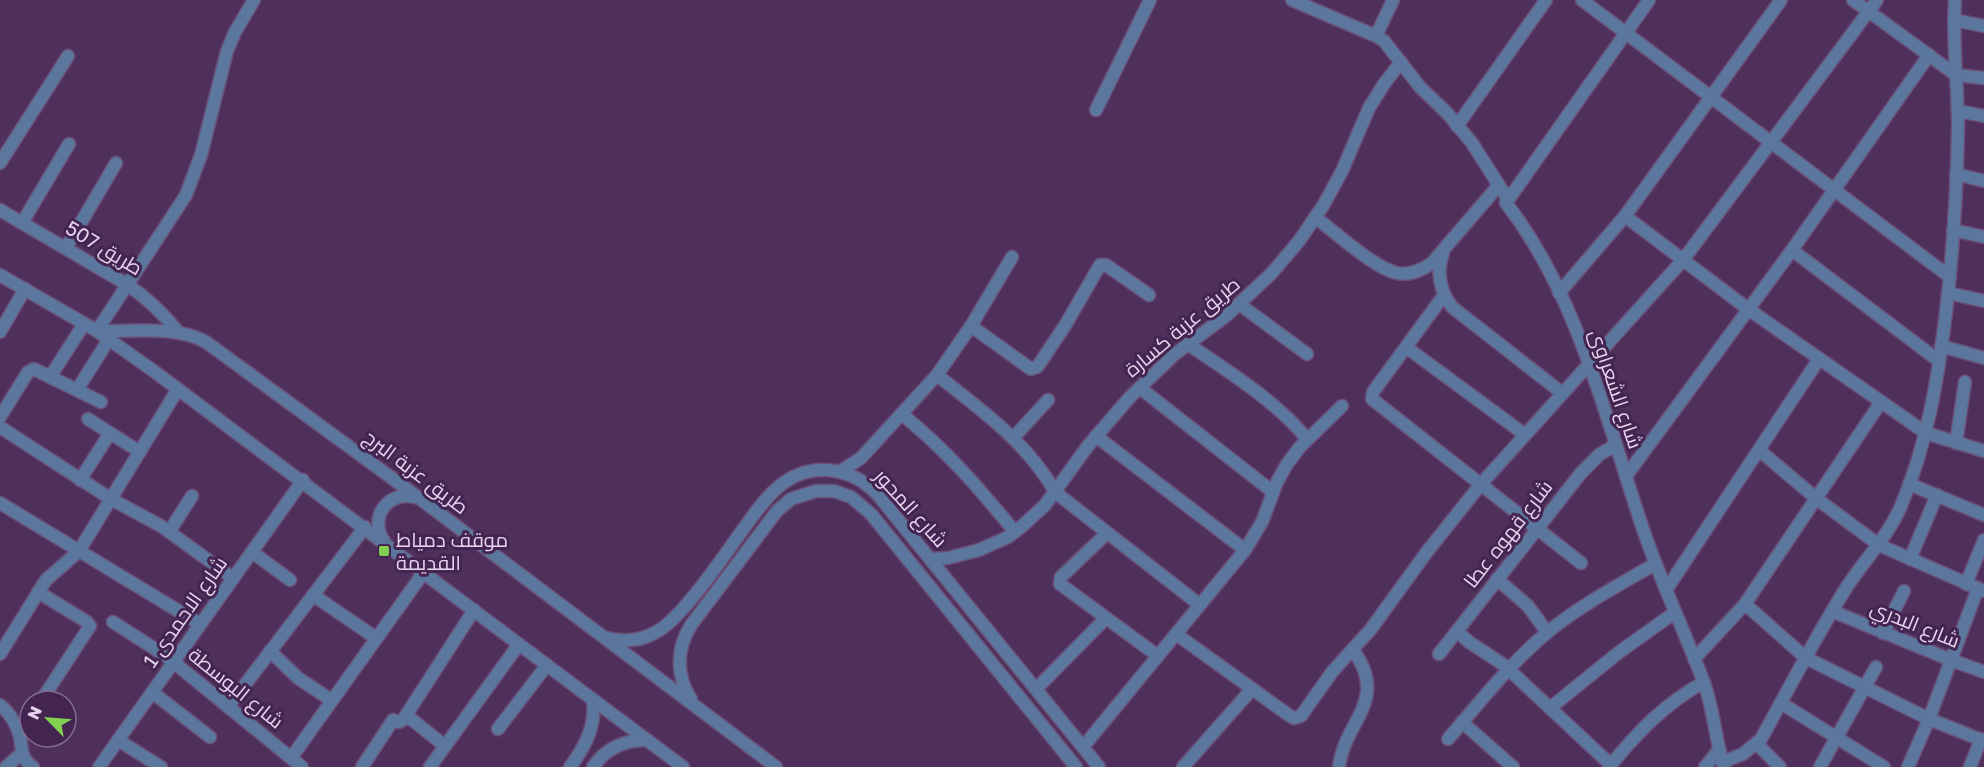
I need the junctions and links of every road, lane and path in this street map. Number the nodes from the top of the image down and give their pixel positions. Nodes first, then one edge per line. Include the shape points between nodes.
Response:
1 (254, 0) edge
2 (1150, 0) edge
3 (1292, 0) edge
4 (1393, 0) edge
5 (1546, 0) edge
6 (1582, 0) edge
7 (1649, 0) edge
8 (1781, 0) edge
9 (1854, 0) edge
10 (1877, 0) edge
11 (1955, 0) edge
12 (1314, 4) edge
13 (1868, 11) junction
14 (1954, 20) junction
15 (1984, 26) edge
16 (1626, 34) junction
17 (1376, 36) junction
18 (1929, 55) junction
19 (68, 56) dead end
20 (1401, 62) junction
21 (1956, 75) junction
22 (1984, 78) edge
23 (1710, 97) junction
24 (1096, 110) dead end
25 (1958, 111) junction
26 (1984, 116) edge
27 (1457, 126) junction
28 (1771, 143) junction
29 (69, 144) dead end
30 (0, 163) edge
31 (116, 163) dead end
32 (1956, 174) junction
33 (1984, 181) edge
34 (1499, 185) junction
35 (1833, 189) junction
36 (1506, 203) junction
37 (0, 210) edge
38 (1625, 216) junction
39 (1316, 217) junction
40 (22, 223) junction
41 (1953, 230) junction
42 (1984, 237) edge
43 (66, 248) junction
44 (1445, 249) junction
45 (1792, 249) junction
46 (1012, 257) dead end
47 (1683, 260) junction
48 (0, 275) edge
49 (1950, 277) junction
50 (128, 285) junction
51 (25, 290) junction
52 (1559, 293) junction
53 (1948, 293) junction
54 (1444, 295) junction
55 (1149, 296) dead end
56 (1984, 301) edge
57 (1239, 304) junction
58 (1748, 309) junction
59 (84, 324) junction
60 (971, 326) junction
61 (0, 332) edge
62 (97, 332) junction
63 (178, 332) junction
64 (109, 339) junction
65 (1188, 345) junction
66 (1941, 346) junction
67 (1406, 347) junction
68 (1307, 354) dead end
69 (1984, 358) edge
70 (1819, 359) junction
71 (1939, 361) junction
72 (1590, 364) junction
73 (938, 375) junction
74 (50, 377) junction
75 (1965, 382) dead end
76 (1140, 388) junction
77 (178, 389) junction
78 (77, 390) junction
79 (1562, 393) junction
80 (1047, 400) dead end
81 (101, 402) dead end
82 (1881, 402) junction
83 (1342, 406) dead end
84 (903, 415) junction
85 (0, 417) edge
86 (87, 419) dead end
87 (0, 427) edge
88 (110, 433) junction
89 (1926, 433) junction
90 (1524, 434) junction
91 (1096, 435) junction
92 (1013, 438) junction
93 (1307, 439) junction
94 (1956, 443) junction
95 (1616, 445) junction
96 (1759, 450) junction
97 (1984, 451) edge
98 (140, 452) junction
99 (841, 471) junction
100 (1626, 476) junction
101 (80, 480) junction
102 (303, 480) junction
103 (1481, 484) junction
104 (1910, 484) junction
105 (1055, 492) junction
106 (1273, 492) junction
107 (1937, 495) junction
108 (192, 496) dead end
109 (419, 498) junction
110 (111, 499) junction
111 (1817, 499) junction
112 (0, 503) edge
113 (1984, 515) edge
114 (365, 527) junction
115 (1537, 528) junction
116 (169, 532) junction
117 (1015, 532) junction
118 (1107, 533) junction
119 (1984, 540) edge
120 (387, 544) junction
121 (1879, 545) junction
122 (1245, 550) junction
123 (79, 551) junction
124 (252, 552) junction
125 (932, 559) junction
126 (1910, 559) junction
127 (1581, 563) dead end
128 (1655, 564) junction
129 (424, 572) junction
130 (233, 578) junction
131 (1497, 579) junction
132 (290, 580) dead end
133 (1976, 588) edge
134 (1666, 590) junction
135 (1904, 591) dead end
136 (38, 592) junction
137 (313, 595) junction
138 (1745, 604) junction
139 (1200, 605) junction
140 (474, 610) junction
141 (1832, 611) junction
142 (1674, 613) junction
143 (673, 619) junction
144 (1105, 619) junction
145 (113, 622) dead end
146 (200, 624) junction
147 (687, 630) junction
148 (1457, 631) junction
149 (1547, 632) junction
150 (1883, 633) junction
151 (1176, 634) junction
152 (602, 637) junction
153 (376, 638) junction
154 (519, 644) junction
155 (1353, 650) junction
156 (270, 651) junction
157 (0, 654) edge
158 (1439, 654) dead end
159 (1158, 656) junction
160 (1806, 658) junction
161 (1694, 659) junction
162 (1951, 660) junction
163 (173, 662) junction
164 (547, 665) junction
165 (1876, 667) dead end
166 (1509, 669) junction
167 (1984, 672) edge
168 (1704, 682) junction
169 (1864, 687) junction
170 (48, 689) edge
171 (1036, 689) junction
172 (1252, 689) junction
173 (152, 692) junction
174 (331, 700) junction
175 (593, 700) junction
176 (1782, 703) junction
177 (0, 705) edge
178 (228, 707) junction
179 (697, 708) junction
180 (1550, 708) junction
181 (406, 715) junction
182 (1929, 719) junction
183 (1462, 722) junction
184 (498, 729) dead end
185 (18, 731) edge
186 (210, 737) dead end
187 (1836, 737) junction
188 (1448, 739) dead end
189 (118, 740) junction
190 (647, 740) junction
191 (1982, 740) edge
192 (1757, 744) junction
193 (446, 746) junction
194 (1083, 747) junction
195 (21, 749) edge
196 (22, 753) junction
197 (291, 758) junction
198 (1721, 759) edge
199 (158, 766) edge
200 (432, 766) edge
201 (1610, 766) edge
202 (6, 767) edge
203 (33, 767) edge
204 (99, 767) edge
205 (302, 767) edge
206 (362, 767) edge
207 (570, 767) edge
208 (592, 767) edge
209 (683, 767) edge
210 (776, 767) edge
211 (1076, 767) edge
212 (1099, 767) edge
213 (1183, 767) edge
214 (1339, 767) edge
215 (1513, 767) edge
216 (1705, 767) edge
217 (1780, 767) edge
218 (1820, 767) edge
219 (1884, 767) edge
220 (1908, 767) edge
221 (1970, 767) edge

1 - 50 street via 227,51 201,155 186,195
2 - 24 street
3 - 12 street
4 - 17 street
5 - 27 street
6 - 16 street
7 - 16 street
8 - 23 street
9 - 13 street
10 - 13 street
11 - 14 street
12 - 17 street
13 - 18 street
13 - 28 street
14 - 15 street
14 - 21 street
16 - 23 street
16 - 36 street
17 - 20 street, شارع الشعراوى
18 - 21 street
18 - 35 street
19 - 30 street
20 - 27 street, شارع الشعراوى
20 - 39 street, طريق عزبة كسارة via 1369,108 1339,177
21 - 22 street
21 - 25 street
23 - 28 street
23 - 38 street
25 - 26 street
25 - 32 street
27 - 34 street, شارع الشعراوى
28 - 35 street
28 - 47 street
29 - 40 street
31 - 43 street
32 - 33 street
32 - 41 street
34 - 36 street, شارع الشعراوى via 1508,198
34 - 44 street
35 - 45 street
35 - 49 street
36 - 52 street, شارع الشعراوى via 1523,225
37 - 40 street, طريق 507
38 - 47 street
38 - 52 street
39 - 44 street via 1375,262 1399,273 1425,268
39 - 57 street, طريق عزبة كسارة via 1281,264
40 - 43 street, طريق 507
41 - 42 street
41 - 49 street
43 - 50 street, طريق 507
44 - 54 street via 1439,268
45 - 58 street
45 - 71 street
46 - 60 street
47 - 58 street
47 - 72 street
48 - 51 street
49 - 53 street
50 - 62 street
50 - 63 street, طريق 507
51 - 59 street
51 - 61 street
52 - 72 street, شارع الشعراوى
53 - 56 street
53 - 66 street
54 - 67 street
54 - 79 street via 1458,312
55 - 60 street via 1106,265 1100,265 1066,324 1037,367 1031,369
57 - 65 street, طريق عزبة كسارة
57 - 68 street
58 - 70 street
58 - 100 street
59 - 62 street
59 - 74 street
60 - 73 street
62 - 63 street, طريق عزبة البرج
62 - 64 street
63 - 109 street, طريق عزبة البرج via 206,342
64 - 77 street
64 - 78 street
65 - 76 street, طريق عزبة كسارة
65 - 93 street via 1265,398
66 - 69 street
66 - 71 street
67 - 90 street
67 - 103 street via 1373,392 1373,400
70 - 82 street
70 - 96 street
71 - 89 street
72 - 79 street
72 - 95 street, شارع الشعراوى
73 - 84 street
73 - 92 street
74 - 78 street
74 - 85 street via 34,369 30,371
75 - 94 street
76 - 91 street, طريق عزبة كسارة
76 - 106 street
77 - 98 street
77 - 102 street
78 - 81 street
79 - 90 street
80 - 92 street
82 - 89 street
82 - 111 street
83 - 93 street
84 - 99 street via 855,463
84 - 117 street via 964,471
86 - 88 street
87 - 101 street
88 - 98 street
88 - 101 street
89 - 94 street
89 - 104 street
90 - 103 street
91 - 105 street, طريق عزبة كسارة
91 - 122 street
92 - 105 street via 1043,471
93 - 106 street via 1287,464
94 - 97 street
95 - 100 street, شارع الشعراوى
95 - 115 street, شارع قهوه عطا via 1587,466
96 - 111 street
96 - 134 street
98 - 110 street
99 - 125 street, شارع المحور via 872,489
99 - 143 street, شارع المحور via 803,473 771,492
100 - 128 street, شارع الشعراوى
101 - 110 street
102 - 114 street
102 - 124 street, شارع الاحمدى 1
103 - 115 street
103 - 155 street
104 - 107 street
104 - 121 street
105 - 117 street, طريق عزبة كسارة
105 - 118 street
106 - 122 street via 1262,522
107 - 113 street
107 - 126 street
108 - 116 street
109 - 120 street via 402,496 383,507 378,529
109 - 152 street, طريق عزبة البرج
110 - 116 street
110 - 123 street
111 - 121 street
111 - 138 street
112 - 123 street
114 - 120 street
114 - 137 street
115 - 127 street
115 - 131 street, شارع قهوه عطا
116 - 130 street
117 - 125 street, طريق عزبة كسارة via 979,550
118 - 139 street
118 - 144 street via 1059,582
119 - 133 street
120 - 129 street
121 - 126 street
121 - 141 street
122 - 139 street
123 - 136 street
123 - 146 street
124 - 130 street, شارع الاحمدى 1
124 - 132 street
125 - 171 street, شارع المحور
126 - 133 street
128 - 134 street, شارع الشعراوى
128 - 149 street
129 - 140 street
129 - 153 street
130 - 146 street, شارع الاحمدى 1
131 - 148 street, شارع قهوه عطا
131 - 149 street via 1528,606
133 - 162 street
134 - 142 street, شارع الشعراوى
135 - 150 street
136 - 157 street
136 - 170 street via 90,626
137 - 153 street
137 - 156 street
138 - 160 street
138 - 161 street
139 - 151 street
140 - 154 street
140 - 181 street
141 - 150 street, شارع البدري
141 - 160 street
142 - 161 street, شارع الشعراوى
142 - 180 street
143 - 147 street
143 - 152 street, شارع المحور via 657,632 637,639
144 - 159 street
144 - 171 street
145 - 163 street, شارع البوسطة
146 - 163 street, شارع الاحمدى 1
147 - 179 street, شارع المحور via 679,667 683,686
147 - 211 street, شارع المحور via 784,505 807,492 825,490 842,494 871,514
148 - 158 street, شارع قهوه عطا
148 - 166 street
149 - 166 street
150 - 162 street, شارع البدري
151 - 159 street
151 - 172 street
152 - 179 street, طريق عزبة البرج
153 - 174 street
154 - 164 street
154 - 193 street
155 - 172 street via 1299,717 1290,716
155 - 214 street via 1363,668 1367,694
156 - 174 street via 298,678
156 - 178 street
159 - 194 street
160 - 169 street
160 - 176 street
161 - 168 street, شارع الشعراوى
162 - 167 street, شارع البدري
162 - 182 street
163 - 173 street, شارع الاحمدى 1
163 - 178 street, شارع البوسطة
164 - 175 street
164 - 184 street
165 - 169 street
166 - 180 street
166 - 183 street
168 - 198 street, شارع الشعراوى
168 - 201 street via 1655,715
169 - 182 street
169 - 187 street
171 - 194 street, شارع المحور
172 - 213 street
173 - 186 street
173 - 189 street, شارع الاحمدى 1
174 - 197 street
175 - 190 street
175 - 207 street via 589,734
176 - 187 street
176 - 192 street
177 - 185 street
178 - 197 street, شارع البوسطة
179 - 210 street, طريق عزبة البرج
180 - 201 street
181 - 193 street
181 - 206 street via 401,722 393,720
182 - 191 street
182 - 220 street
183 - 188 street
183 - 215 street
187 - 218 street
187 - 219 street
189 - 199 street
189 - 204 street, شارع الاحمدى 1
190 - 208 street via 617,746
190 - 209 street
191 - 221 street
192 - 198 street via 1738,757
192 - 217 street
193 - 200 street
194 - 212 street, شارع المحور
195 - 196 street
196 - 202 street
196 - 203 street
197 - 205 street, شارع البوسطة
198 - 216 street

